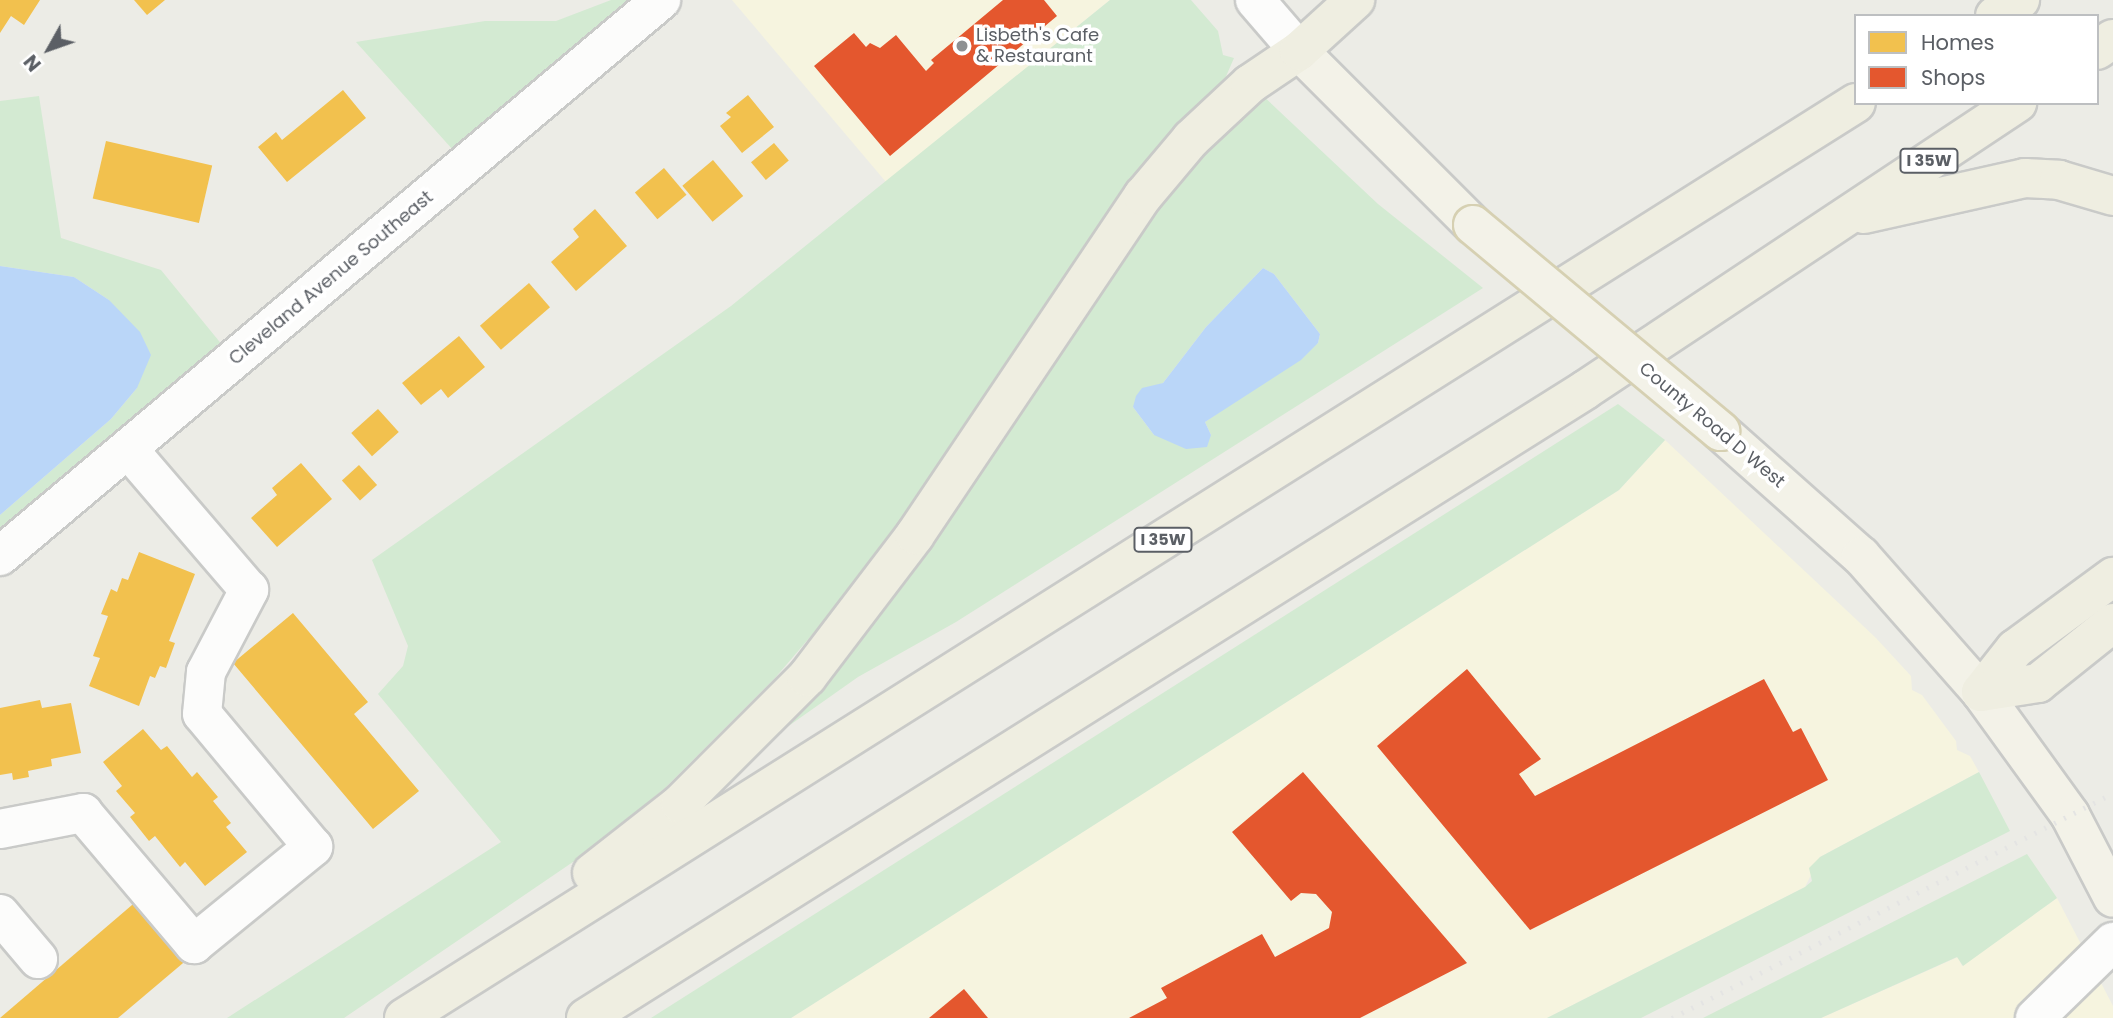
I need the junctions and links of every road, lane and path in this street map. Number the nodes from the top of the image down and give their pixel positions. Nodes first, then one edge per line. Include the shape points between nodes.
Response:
1 (661, 0) edge
2 (1255, 0) edge
3 (1355, 0) edge
4 (2020, 0) edge
5 (1998, 14) edge
6 (1298, 51) junction
7 (1854, 104) edge
8 (2014, 105) edge
9 (2113, 196) edge
10 (1842, 219) junction
11 (128, 449) junction
12 (0, 556) edge
13 (2113, 576) edge
14 (2113, 623) edge
15 (1981, 692) junction
16 (0, 829) edge
17 (2113, 898) edge
18 (0, 914) edge
19 (2113, 942) edge
20 (38, 959) dead end
21 (402, 1018) edge
22 (586, 1018) edge
23 (2035, 1018) edge

1 - 11 street, Cleveland Avenue Southeast
2 - 6 street, County Road D West
3 - 6 highway
4 - 5 highway
6 - 15 main road, County Road D West, bridge via 1473,225 1720,431 1861,556
6 - 21 highway via 1250,84 1191,139 1143,196 864,608 798,687 680,804 607,863 514,926
7 - 21 highway, I 35W
8 - 10 highway, I 35W
9 - 10 highway via 2059,180 2025,178
10 - 22 highway, I 35W via 1585,390
11 - 12 street, Cleveland Avenue Southeast
11 - 16 street via 249,590 206,672 202,714 313,847 194,944 83,813
13 - 15 highway via 2015,649
14 - 15 highway via 2038,682
15 - 17 main road, County Road D West via 2070,816
18 - 20 street
19 - 23 street

